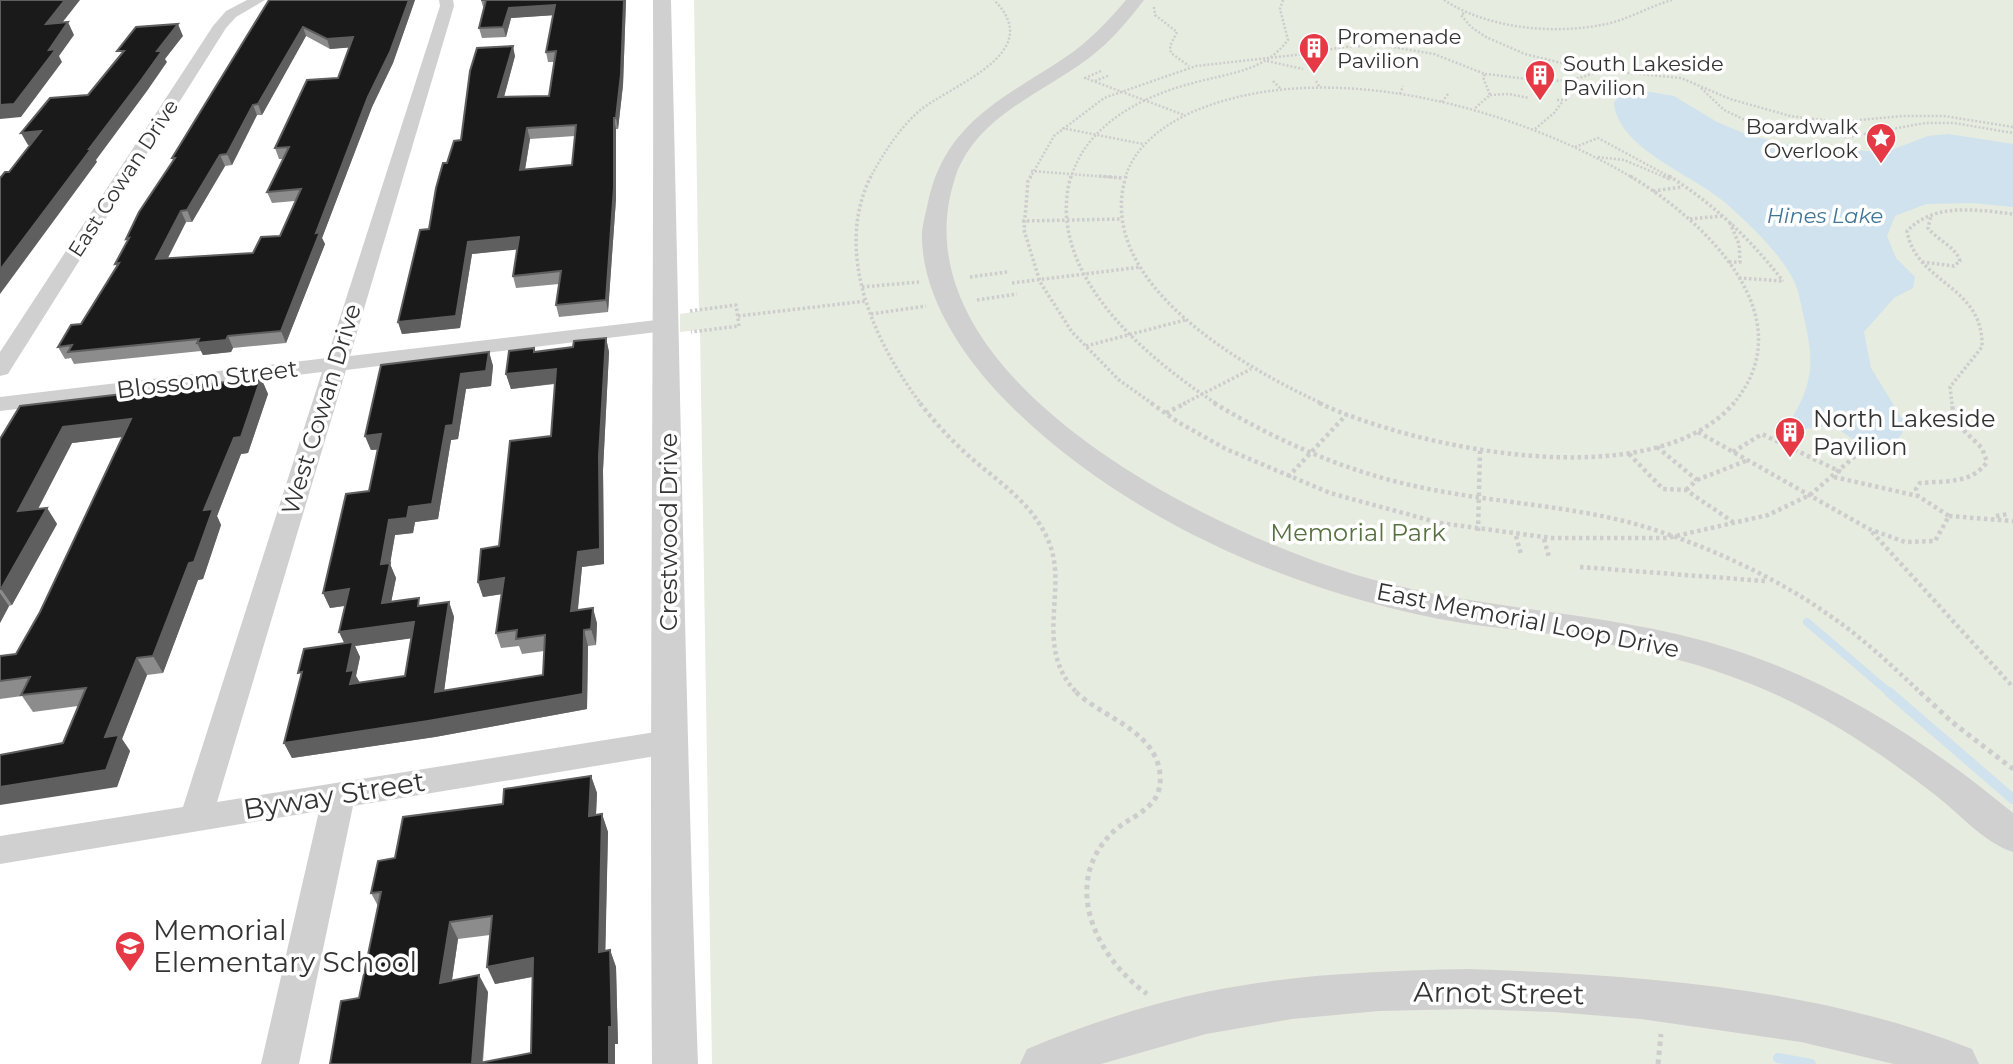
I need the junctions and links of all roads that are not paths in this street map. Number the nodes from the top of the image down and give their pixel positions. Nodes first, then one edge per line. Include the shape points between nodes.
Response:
1 (258, 0) edge
2 (446, 0) edge
3 (662, 0) edge
4 (1135, 0) edge
5 (1115, 11) edge
6 (665, 324) junction
7 (335, 364) junction
8 (0, 369) edge
9 (0, 404) edge
10 (668, 742) junction
11 (339, 794) junction
12 (196, 818) junction
13 (2013, 836) edge
14 (0, 850) edge
15 (280, 1064) edge
16 (675, 1064) edge
17 (1043, 1064) edge
18 (1956, 1064) edge

1 - 8 street, East Cowan Drive via 230,14 220,26
2 - 7 street, West Cowan Drive
3 - 6 street, Crestwood Drive
4 - 5 street, East Memorial Loop Drive
5 - 13 street, East Memorial Loop Drive via 1100,39 1007,100 971,132 942,182 935,216 936,258 946,291 974,347 1013,394 1080,451 1166,507 1350,584 1458,611 1639,637 1733,663 1799,692 1884,737
6 - 7 street, Blossom Street
6 - 10 street, Crestwood Drive
7 - 9 street, Blossom Street
7 - 12 street, West Cowan Drive
10 - 11 street, Byway Street
10 - 16 street, Crestwood Drive
11 - 12 street, Byway Street
11 - 15 street
12 - 14 street, Byway Street
17 - 18 street, Arnot Street via 1104,1039 1208,1013 1383,991 1480,989 1664,1001 1765,1016 1875,1037

